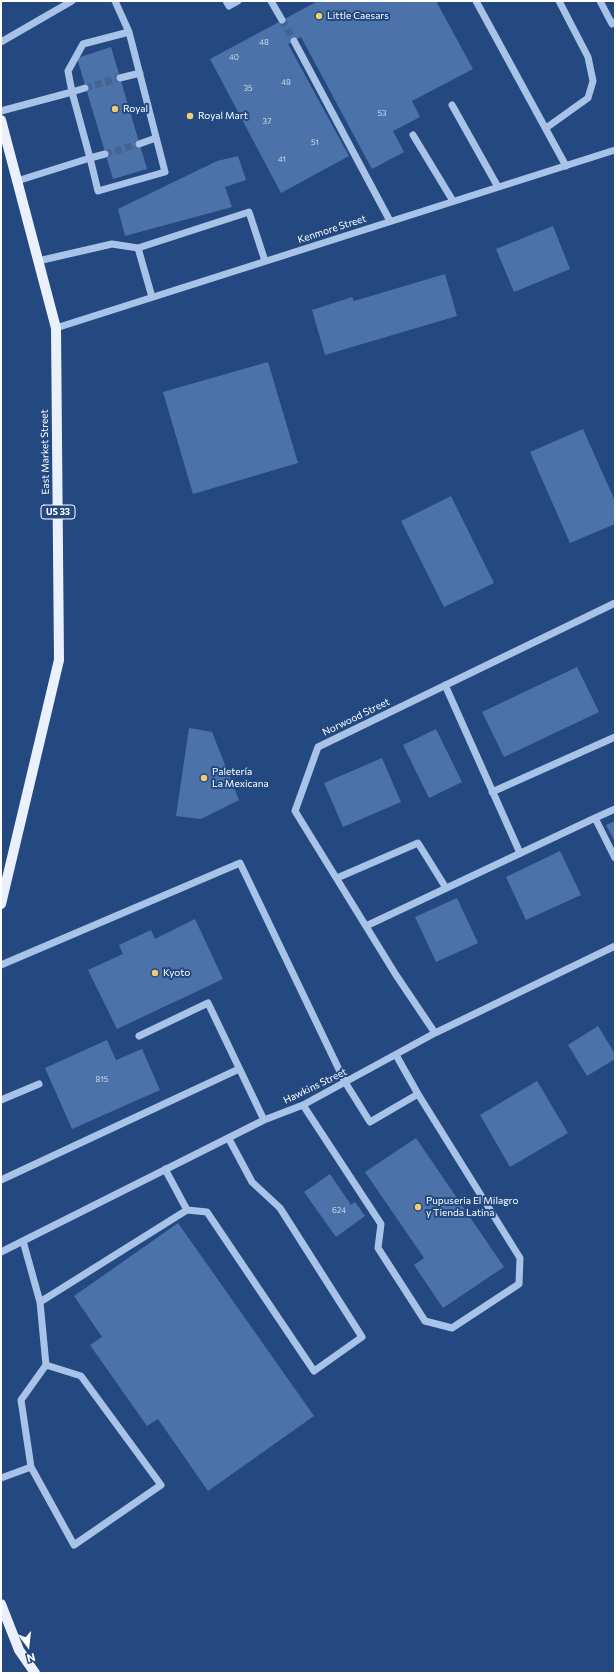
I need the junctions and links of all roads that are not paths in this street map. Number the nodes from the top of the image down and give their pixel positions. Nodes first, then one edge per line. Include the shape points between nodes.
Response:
1 (72, 1) edge
2 (115, 1) edge
3 (226, 1) edge
4 (238, 1) edge
5 (271, 1) edge
6 (476, 1) edge
7 (559, 1) edge
8 (600, 1) edge
9 (282, 20) tunnel mouth
10 (615, 22) edge
11 (129, 32) junction
12 (294, 41) tunnel mouth
13 (1, 42) edge
14 (140, 73) junction
15 (120, 78) tunnel mouth
16 (85, 88) tunnel mouth
17 (72, 92) junction
18 (452, 105) dead end
19 (1, 111) edge
20 (1, 120) edge
21 (546, 128) junction
22 (413, 135) dead end
23 (156, 138) junction
24 (139, 144) tunnel mouth
25 (615, 150) edge
26 (105, 154) tunnel mouth
27 (90, 158) junction
28 (566, 166) junction
29 (17, 181) junction
30 (498, 187) junction
31 (452, 201) junction
32 (390, 221) junction
33 (138, 248) junction
34 (38, 261) junction
35 (265, 261) junction
36 (152, 297) junction
37 (56, 328) junction
38 (615, 603) edge
39 (445, 685) junction
40 (615, 737) edge
41 (492, 792) junction
42 (615, 809) edge
43 (595, 818) junction
44 (520, 853) junction
45 (615, 858) edge
46 (336, 878) junction
47 (446, 888) junction
48 (1, 904) edge
49 (366, 926) junction
50 (615, 946) edge
51 (1, 965) edge
52 (435, 1033) junction
53 (139, 1036) dead end
54 (396, 1055) junction
55 (239, 1069) junction
56 (345, 1082) junction
57 (39, 1084) dead end
58 (418, 1094) junction
59 (1, 1100) edge
60 (303, 1105) junction
61 (264, 1120) junction
62 (229, 1139) junction
63 (165, 1169) junction
64 (1, 1180) edge
65 (187, 1210) junction
66 (23, 1241) junction
67 (1, 1252) edge
68 (40, 1302) junction
69 (46, 1365) junction
70 (31, 1467) junction
71 (1, 1478) edge
72 (1, 1604) edge
73 (35, 1673) edge

1 - 13 street
2 - 11 street
3 - 4 street via 229,6
5 - 9 street
6 - 21 street
7 - 21 street via 588,57 593,81 588,98
8 - 10 street via 612,24
11 - 14 street
11 - 17 street via 83,44 68,71
12 - 32 street
14 - 15 street
14 - 23 street
16 - 17 street
17 - 19 street
17 - 27 street
18 - 30 street
20 - 29 main road, East Market Street / US 33
21 - 28 street
22 - 31 street
23 - 24 street
23 - 27 street via 165,172 98,191
25 - 28 street, Kenmore Street
26 - 27 street
27 - 29 street
28 - 30 street, Kenmore Street
29 - 34 main road, East Market Street / US 33
30 - 31 street, Kenmore Street
31 - 32 street, Kenmore Street
32 - 35 street, Kenmore Street
33 - 34 street via 112,244
33 - 35 street via 249,212
33 - 36 street
34 - 37 main road, East Market Street / US 33
35 - 36 street, Kenmore Street
36 - 37 street, Kenmore Street
37 - 48 main road, East Market Street / US 33 via 59,660
38 - 39 street, Norwood Street
39 - 41 street
39 - 46 street, Norwood Street via 318,747 295,811
40 - 41 street
41 - 44 street
42 - 43 street
43 - 44 street
43 - 45 street
44 - 47 street
46 - 47 street via 418,843
46 - 49 street, Norwood Street
47 - 49 street
49 - 52 street, Norwood Street
50 - 52 street, Hawkins Street
51 - 56 street via 240,863
52 - 54 street, Hawkins Street
53 - 55 street via 208,1003
54 - 56 street, Hawkins Street
54 - 58 street
55 - 61 street
55 - 64 street
56 - 58 street via 370,1122
56 - 60 street, Hawkins Street
57 - 59 street
58 - 60 street via 520,1258 519,1284 452,1328 425,1321 378,1248 381,1224
60 - 61 street, Hawkins Street
61 - 62 street, Hawkins Street
62 - 63 street, Hawkins Street
62 - 65 street via 252,1182 280,1208 362,1337 314,1371 207,1212
63 - 65 street
63 - 66 street, Hawkins Street
65 - 68 street
66 - 67 street, Hawkins Street
66 - 68 street
68 - 69 street
69 - 70 street via 21,1400
69 - 70 street via 81,1376 161,1485 74,1545
70 - 71 street
72 - 73 main road via 19,1650

